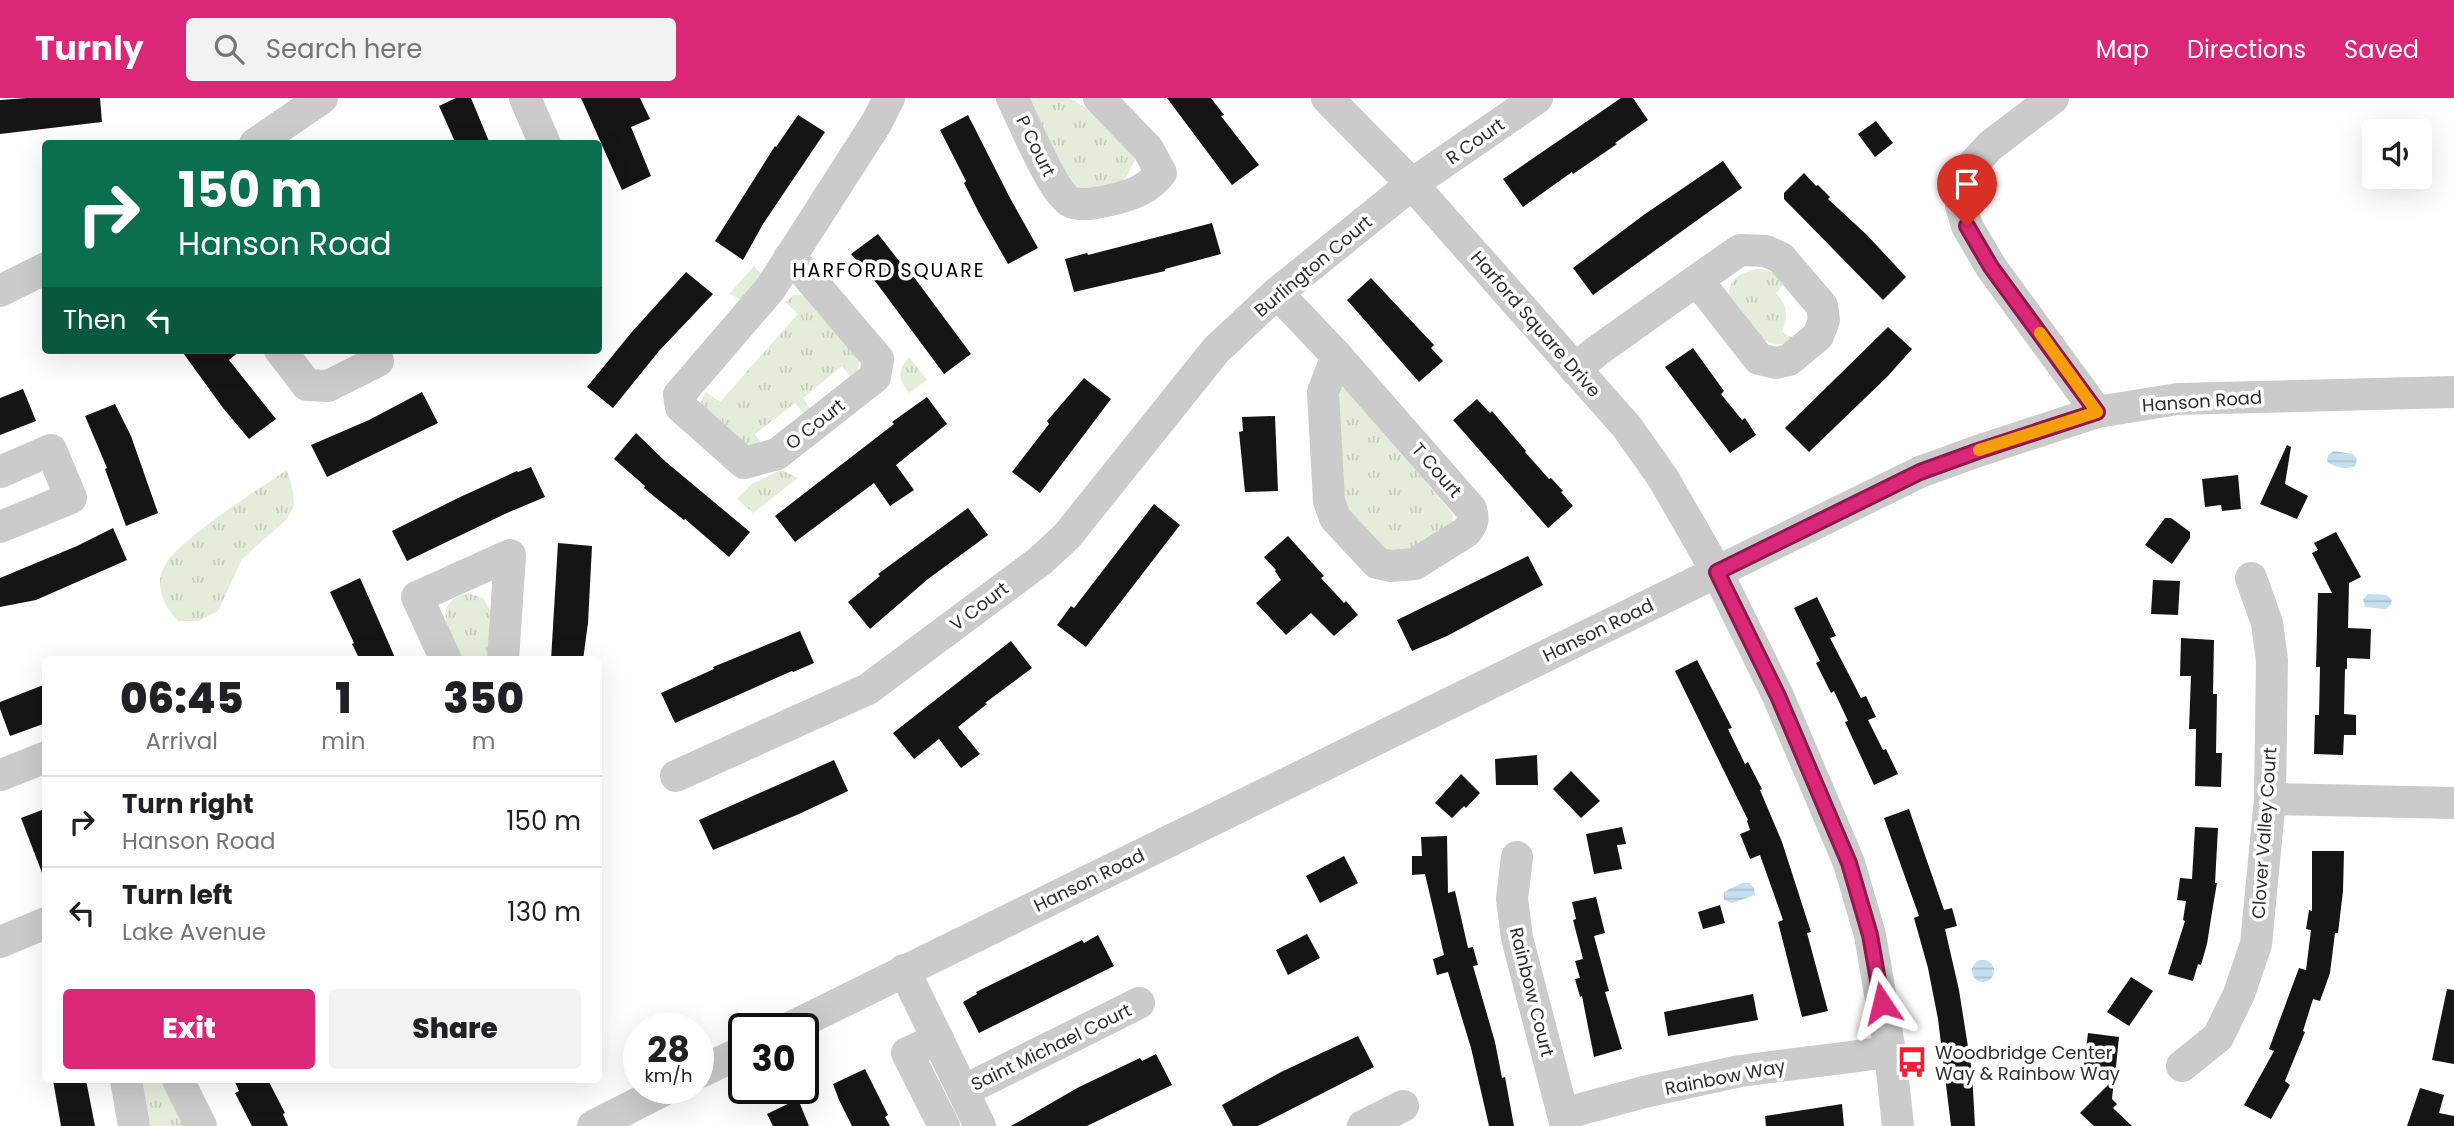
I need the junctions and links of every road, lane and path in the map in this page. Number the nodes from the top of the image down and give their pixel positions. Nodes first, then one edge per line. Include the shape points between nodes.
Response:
1 (322, 98) edge
2 (525, 98) edge
3 (890, 98) edge
4 (1013, 98) edge
5 (1099, 98) edge
6 (1327, 98) edge
7 (1537, 98) edge
8 (2053, 98) edge
9 (261, 140) edge
10 (543, 140) edge
11 (1412, 184) junction
12 (789, 258) junction
13 (42, 270) edge
14 (1697, 280) dead end
15 (0, 291) edge
16 (1277, 293) junction
17 (1216, 350) joint
18 (283, 354) edge
19 (375, 354) edge
20 (1337, 356) junction
21 (1575, 369) junction
22 (2454, 392) edge
23 (2097, 412) junction
24 (0, 472) edge
25 (0, 527) edge
26 (1717, 572) junction
27 (2251, 578) dead end
28 (444, 656) edge
29 (503, 656) edge
30 (42, 759) edge
31 (1, 775) edge
32 (676, 776) dead end
33 (2270, 799) junction
34 (2454, 803) edge
35 (1517, 857) dead end
36 (42, 925) edge
37 (0, 942) edge
38 (904, 970) junction
39 (1139, 1003) dead end
40 (819, 1013) edge
41 (938, 1039) junction
42 (1891, 1052) junction
43 (2182, 1066) dead end
44 (127, 1083) edge
45 (180, 1083) edge
46 (963, 1091) junction
47 (636, 1104) edge
48 (1403, 1106) dead end
49 (1564, 1120) edge
50 (134, 1126) edge
51 (201, 1126) edge
52 (593, 1126) edge
53 (944, 1126) edge
54 (980, 1126) edge
55 (1363, 1126) edge
56 (1898, 1126) edge

1 - 9 street
2 - 10 street
3 - 12 street, O Court
4 - 5 street, P Court via 1058,190 1072,202 1095,203 1135,194 1161,173 1148,149
6 - 11 street, Harford Square Drive
7 - 11 street, R Court
8 - 23 street via 1990,146 1967,171 1960,188 1961,205 1967,226 1991,267
11 - 16 street, Burlington Court
11 - 21 street, Harford Square Drive
12 - 12 street, O Court via 770,289 679,395 681,407 744,463 777,454 875,377 878,359
13 - 15 street
14 - 21 street
16 - 17 street, Burlington Court
16 - 20 street, T Court
17 - 32 street, V Court via 1067,536 1040,561 868,689
18 - 19 street via 307,385 328,386 378,361
20 - 20 street, T Court via 1323,392 1329,501 1335,518 1377,563 1415,564 1466,532 1472,526 1471,509
21 - 26 street, Harford Square Drive via 1627,427 1656,468
22 - 23 street, Hanson Road via 2178,399
23 - 26 street, Hanson Road via 1920,472
24 - 25 street via 51,450 71,498
26 - 38 street, Hanson Road
26 - 42 street, Harford Square Drive via 1778,696 1849,863 1870,935
27 - 33 street, Clover Valley Court via 2267,623 2272,660
28 - 29 street via 417,597 510,555
30 - 31 street
33 - 34 street
33 - 43 street, Clover Valley Court via 2256,944 2218,1038
35 - 49 street, Rainbow Court via 1512,899 1517,938
36 - 37 street
38 - 40 street, Hanson Road
38 - 41 street
39 - 46 street, Saint Michael Court
41 - 46 street
41 - 53 street via 907,1054
42 - 49 street, Rainbow Way via 1740,1071 1644,1092
42 - 56 street, Harford Square Drive
44 - 50 street
45 - 51 street
46 - 54 street
47 - 52 street
48 - 55 street

